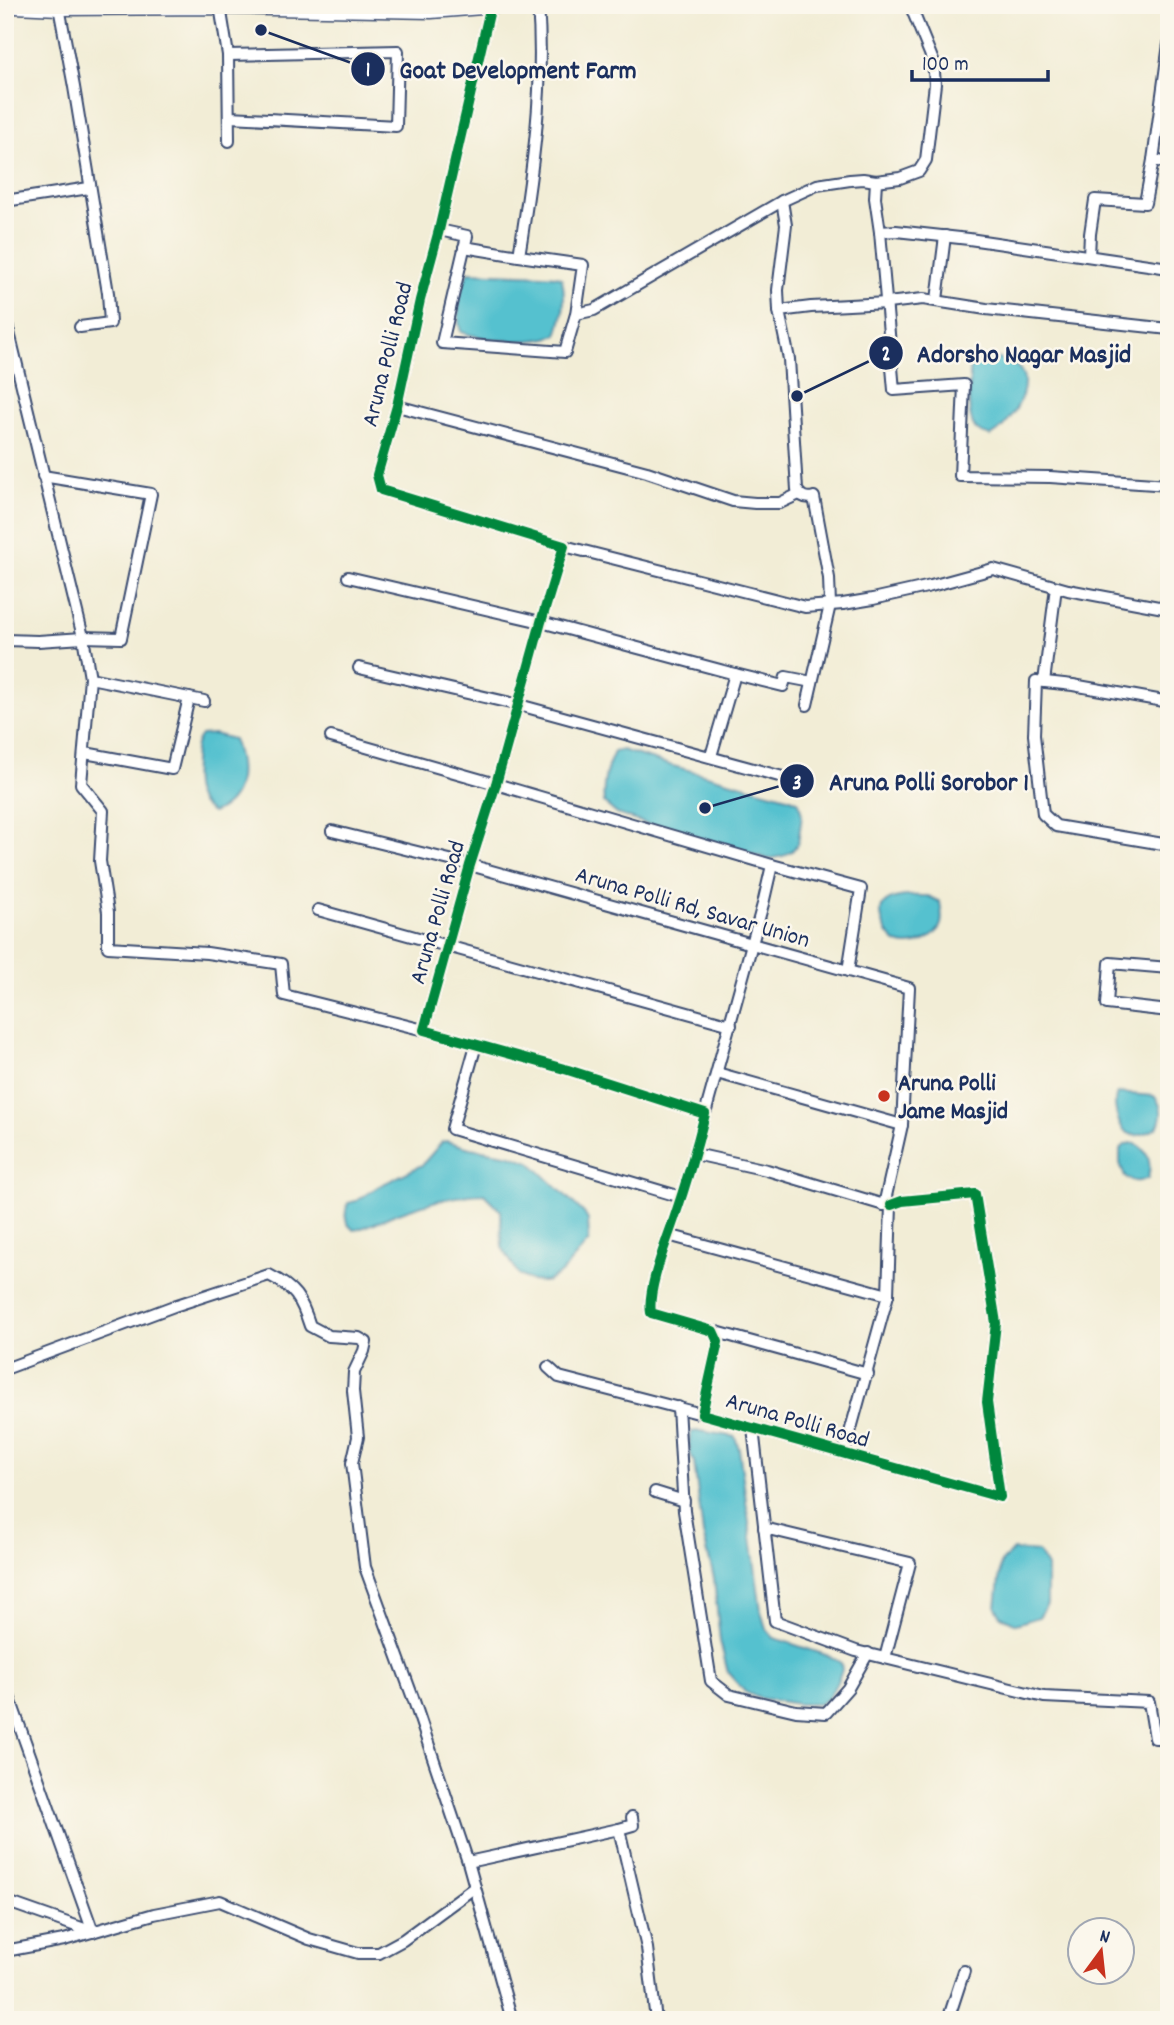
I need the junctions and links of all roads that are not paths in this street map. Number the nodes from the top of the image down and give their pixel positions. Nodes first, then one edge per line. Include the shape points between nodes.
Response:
1 (15, 5) edge
2 (538, 5) edge
3 (913, 5) edge
4 (220, 6) edge
5 (492, 6) edge
6 (59, 7) junction
7 (1169, 44) edge
8 (229, 55) junction
9 (1164, 111) edge
10 (230, 117) junction
11 (229, 141) dead end
12 (1153, 160) junction
13 (1169, 163) edge
14 (876, 181) junction
15 (89, 188) junction
16 (5, 201) edge
17 (782, 201) junction
18 (439, 230) junction
19 (880, 232) junction
20 (945, 236) junction
21 (464, 247) junction
22 (519, 256) junction
23 (1089, 256) junction
24 (1169, 268) edge
25 (937, 300) junction
26 (887, 303) junction
27 (779, 311) junction
28 (576, 314) junction
29 (5, 316) edge
30 (80, 327) dead end
31 (1169, 330) edge
32 (397, 406) junction
33 (43, 476) junction
34 (1169, 485) edge
35 (799, 494) junction
36 (564, 546) junction
37 (348, 577) dead end
38 (1056, 587) junction
39 (830, 605) junction
40 (1169, 609) edge
41 (541, 622) junction
42 (83, 637) junction
43 (5, 639) edge
44 (359, 667) dead end
45 (735, 674) junction
46 (90, 678) junction
47 (812, 682) junction
48 (1044, 682) junction
49 (189, 698) junction
50 (204, 701) dead end
51 (1169, 702) edge
52 (519, 705) junction
53 (807, 705) dead end
54 (331, 737) dead end
55 (85, 753) junction
56 (710, 756) junction
57 (801, 782) dead end
58 (496, 783) junction
59 (332, 831) dead end
60 (1169, 845) edge
61 (470, 865) junction
62 (772, 865) junction
63 (318, 910) dead end
64 (752, 944) junction
65 (448, 946) junction
66 (1169, 968) edge
67 (848, 971) junction
68 (1169, 1011) edge
69 (731, 1025) junction
70 (424, 1030) junction
71 (476, 1045) junction
72 (717, 1073) junction
73 (705, 1114) junction
74 (902, 1125) junction
75 (695, 1154) junction
76 (681, 1196) junction
77 (888, 1205) junction
78 (668, 1235) junction
79 (888, 1295) junction
80 (713, 1331) junction
81 (548, 1367) dead end
82 (5, 1369) edge
83 (868, 1374) junction
84 (678, 1407) junction
85 (702, 1414) junction
86 (754, 1428) junction
87 (844, 1454) junction
88 (655, 1492) dead end
89 (684, 1501) junction
90 (764, 1528) junction
91 (868, 1653) junction
92 (885, 1658) junction
93 (5, 1685) edge
94 (1169, 1738) edge
95 (632, 1817) dead end
96 (619, 1829) junction
97 (468, 1862) junction
98 (475, 1887) junction
99 (5, 1900) edge
100 (93, 1932) junction
101 (5, 1951) edge
102 (964, 1972) dead end
103 (512, 2020) edge
104 (656, 2020) edge
105 (948, 2020) edge

1 - 6 main road
2 - 22 street via 541,43 533,168
3 - 14 street via 933,61 935,84 926,160 919,171
4 - 5 main road via 431,10
4 - 6 main road
4 - 8 street
5 - 18 street, Aruna Polli Road
6 - 15 street
7 - 9 street
8 - 10 street
8 - 10 street via 398,51 396,126
9 - 12 street
10 - 11 street
12 - 13 street
12 - 23 street via 1145,203 1095,200
14 - 17 street via 817,185
14 - 19 street
15 - 16 street
15 - 30 street via 110,323
17 - 27 street via 786,225
17 - 28 street via 594,310
18 - 21 street via 467,236
18 - 32 street, Aruna Polli Road
19 - 20 street
19 - 26 street
20 - 23 street
20 - 25 street
21 - 22 street
21 - 28 street via 442,343 565,352
22 - 28 street via 583,265
23 - 24 street
25 - 26 street
25 - 31 street
26 - 27 street
26 - 34 street via 894,390 964,384 960,475
27 - 35 street via 789,359
29 - 33 street
32 - 35 street via 646,472 733,501 780,503
32 - 36 street, Aruna Polli Road via 377,475 381,490
33 - 42 street
33 - 42 street via 151,494 121,638
35 - 39 street via 814,497
36 - 39 street via 805,607
36 - 41 street, Aruna Polli Road
37 - 41 street
38 - 39 street via 993,569
38 - 40 street
38 - 48 street
39 - 47 street
41 - 45 street
41 - 52 street, Aruna Polli Road
42 - 43 street
42 - 46 street
44 - 52 street
45 - 47 street via 783,686 786,677
45 - 56 street
46 - 49 street
46 - 55 street
47 - 53 street
48 - 51 street
48 - 60 street via 1036,681 1034,735 1043,814 1056,826
49 - 50 street
49 - 55 street via 172,769
52 - 56 street
52 - 58 street, Aruna Polli Road
54 - 58 street
55 - 70 street via 81,784 103,811 100,861 108,947 207,953 281,964 284,995
56 - 57 street
58 - 61 street, Aruna Polli Road
58 - 62 street
59 - 61 street, Aruna Polli Rd, Savar Union
61 - 64 street, Aruna Polli Rd, Savar Union
61 - 65 street, Aruna Polli Road
62 - 64 street
62 - 67 street via 861,889
63 - 65 street
64 - 67 street, Aruna Polli Rd, Savar Union
64 - 69 street
65 - 69 street
65 - 70 street, Aruna Polli Road
66 - 68 street via 1110,963 1107,1004
67 - 74 street, Aruna Polli Rd, Savar Union via 909,988
69 - 72 street
70 - 71 street
71 - 73 street
71 - 76 street via 452,1129
72 - 73 street
72 - 74 street
73 - 75 street
74 - 77 street
75 - 76 street
75 - 77 street
76 - 78 street
77 - 79 street
77 - 87 street, Aruna Polli Road via 975,1194 996,1323 986,1402 1000,1497
78 - 79 street
78 - 80 street via 649,1301 651,1313
79 - 83 street
80 - 83 street
80 - 85 street, Aruna Polli Road via 718,1342
81 - 84 street via 559,1377
82 - 97 street via 269,1275 293,1290 310,1326 329,1336 366,1342 354,1372 358,1437 352,1464 365,1567
83 - 87 street
84 - 85 street
84 - 89 street
85 - 86 street, Aruna Polli Road
86 - 87 street, Aruna Polli Road
86 - 90 street
88 - 89 street
89 - 91 street via 711,1681 729,1695 796,1711 826,1713 848,1688
90 - 91 street via 775,1621
90 - 92 street via 910,1563
91 - 92 street
92 - 94 street via 1044,1697 1149,1702 1155,1738
93 - 100 street
95 - 96 street via 633,1825
96 - 97 street
96 - 104 street via 647,1948
97 - 98 street
98 - 100 street via 379,1953 358,1953 309,1939 220,1901
98 - 103 street
99 - 100 street
100 - 101 street
102 - 105 street

